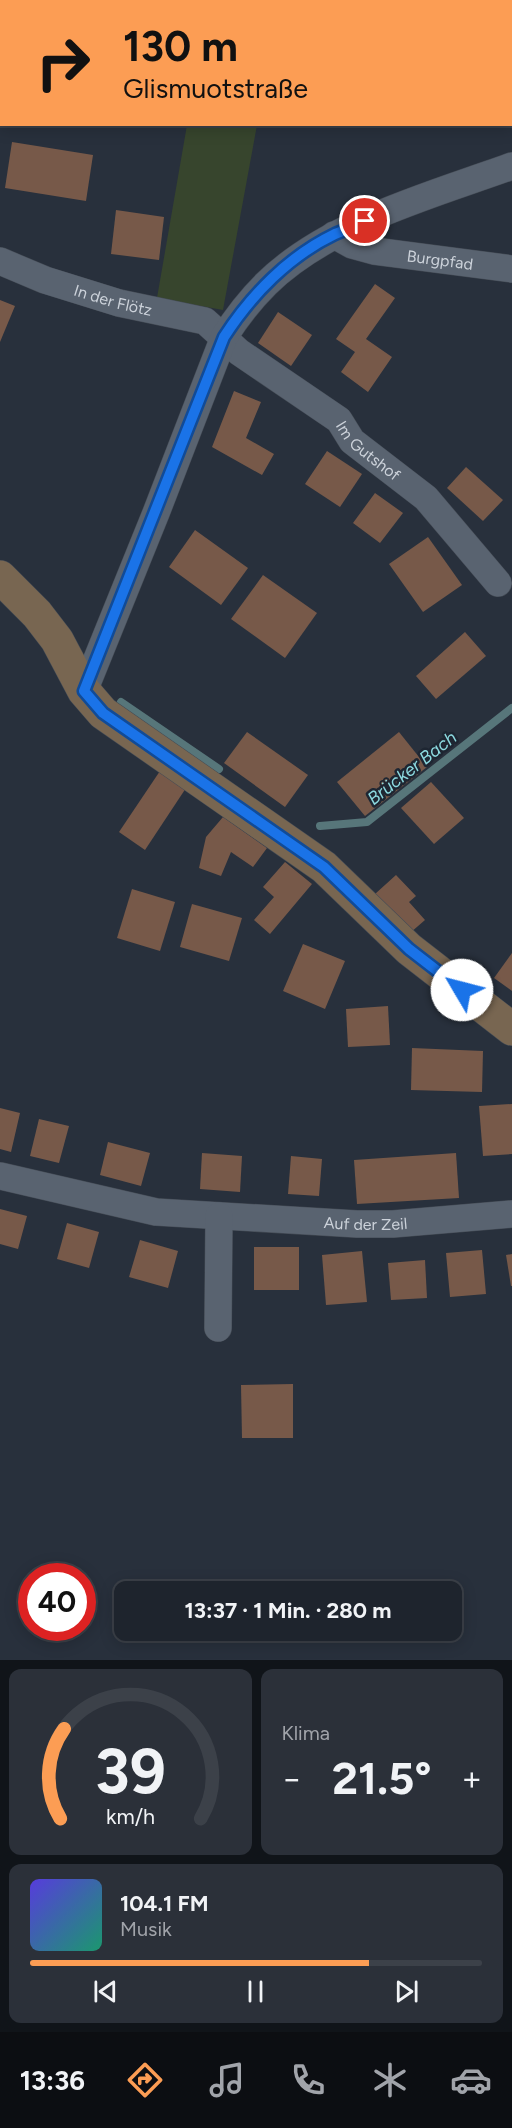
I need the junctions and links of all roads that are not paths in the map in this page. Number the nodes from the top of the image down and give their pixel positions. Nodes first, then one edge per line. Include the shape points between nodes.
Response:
1 (512, 166) edge
2 (334, 235) junction
3 (0, 261) edge
4 (512, 269) edge
5 (224, 337) junction
6 (0, 577) edge
7 (498, 583) dead end
8 (84, 691) junction
9 (512, 1029) edge
10 (0, 1176) edge
11 (512, 1214) edge
12 (219, 1216) junction
13 (218, 1328) dead end

1 - 2 street
2 - 4 street, Burgpfad via 374,251
2 - 5 street via 267,283
3 - 5 street, In der Flötz via 119,303 206,321
5 - 7 street, Im Gutshof via 239,352 339,420 352,441 426,498
5 - 8 street
6 - 8 street via 57,640
8 - 9 street via 103,713 324,867 409,949
10 - 12 street, Auf der Zeil via 156,1212
11 - 12 street, Auf der Zeil via 393,1224
12 - 13 street

